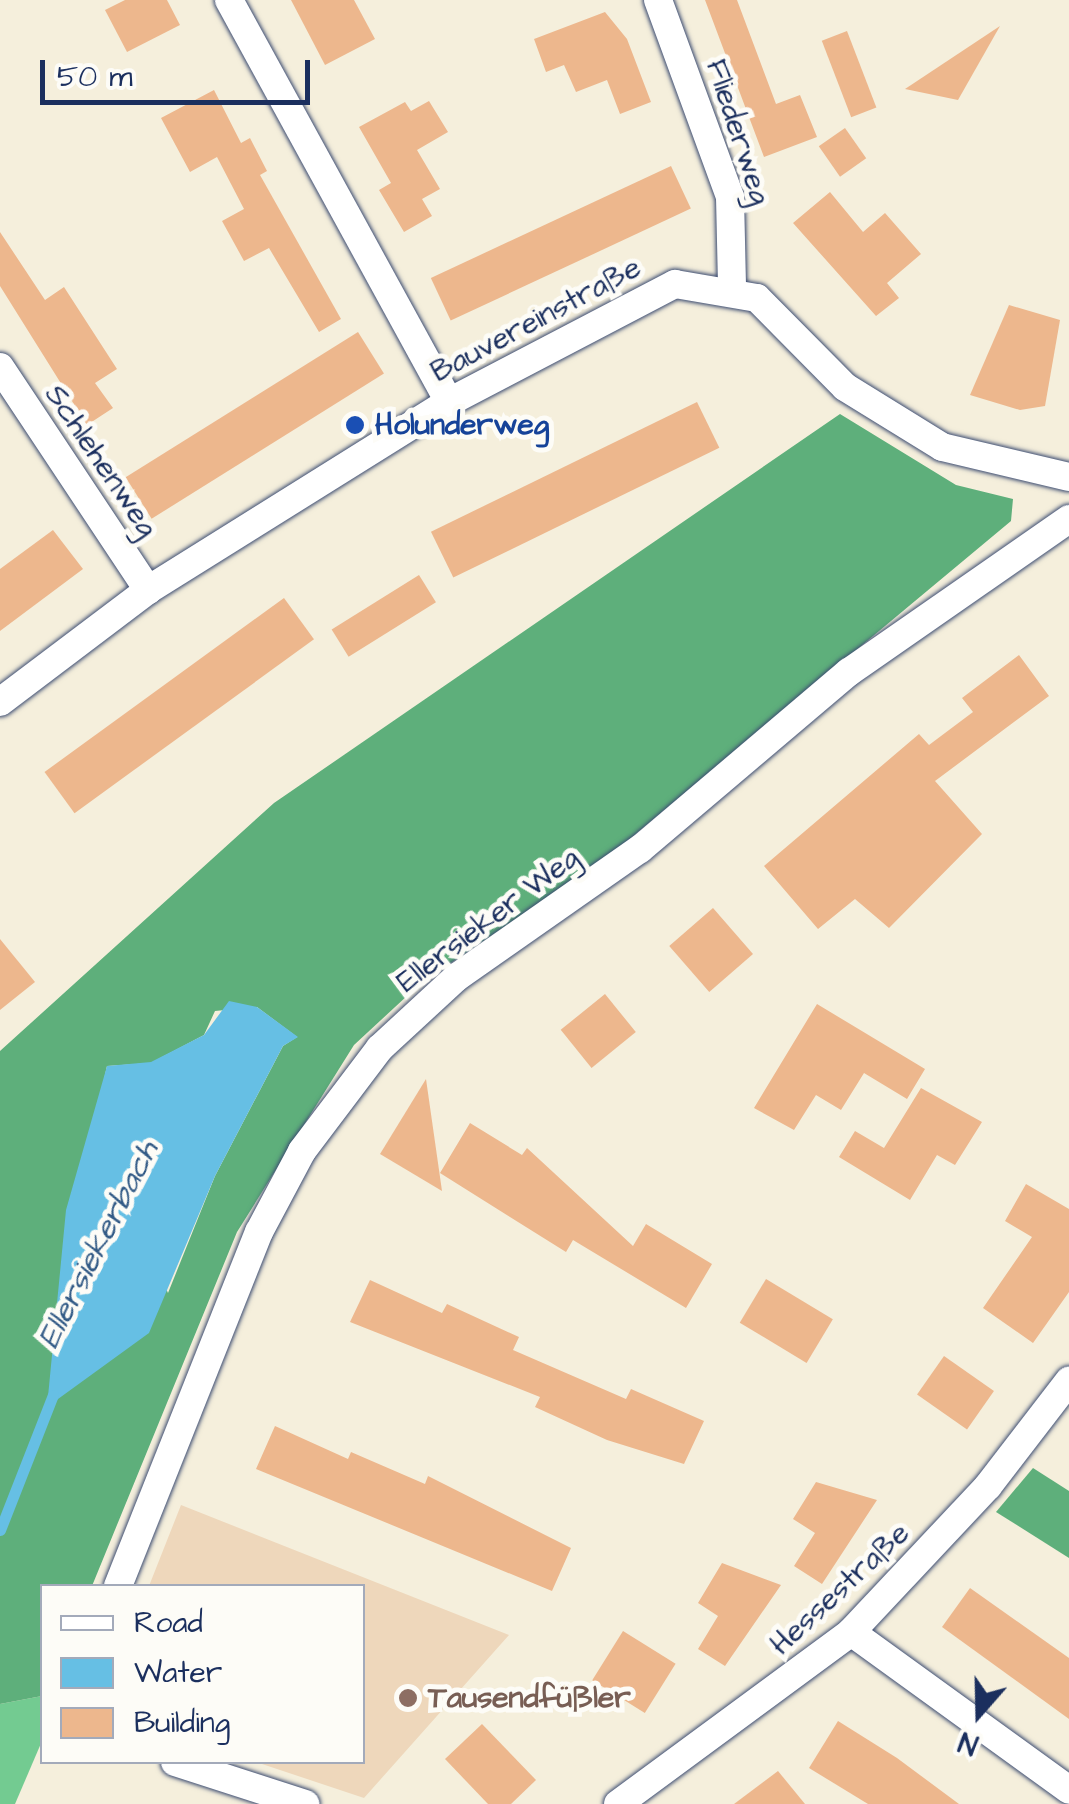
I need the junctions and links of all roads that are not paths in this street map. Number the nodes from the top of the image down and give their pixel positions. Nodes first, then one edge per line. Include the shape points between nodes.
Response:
1 (228, 0) edge
2 (658, 0) edge
3 (732, 287) junction
4 (0, 368) edge
5 (449, 402) junction
6 (1069, 477) edge
7 (1069, 518) edge
8 (148, 590) junction
9 (0, 702) edge
10 (1069, 1381) edge
11 (119, 1584) edge
12 (851, 1632) junction
13 (181, 1764) edge
14 (1069, 1790) edge
15 (306, 1804) edge
16 (618, 1804) edge

1 - 5 street
2 - 3 street, Fliederweg via 730,197
3 - 5 street, Bauvereinstraße via 646,292
3 - 6 street via 783,316 845,386 942,448
4 - 8 street, Schlehenweg
5 - 8 street, Bauvereinstraße
7 - 11 street, Ellersieker Weg via 849,672 640,849 457,976 380,1048 302,1151 259,1232
8 - 9 street, Bauvereinstraße
10 - 12 street, Hessestraße via 988,1486
12 - 14 street
12 - 16 street, Hessestraße
13 - 15 street

